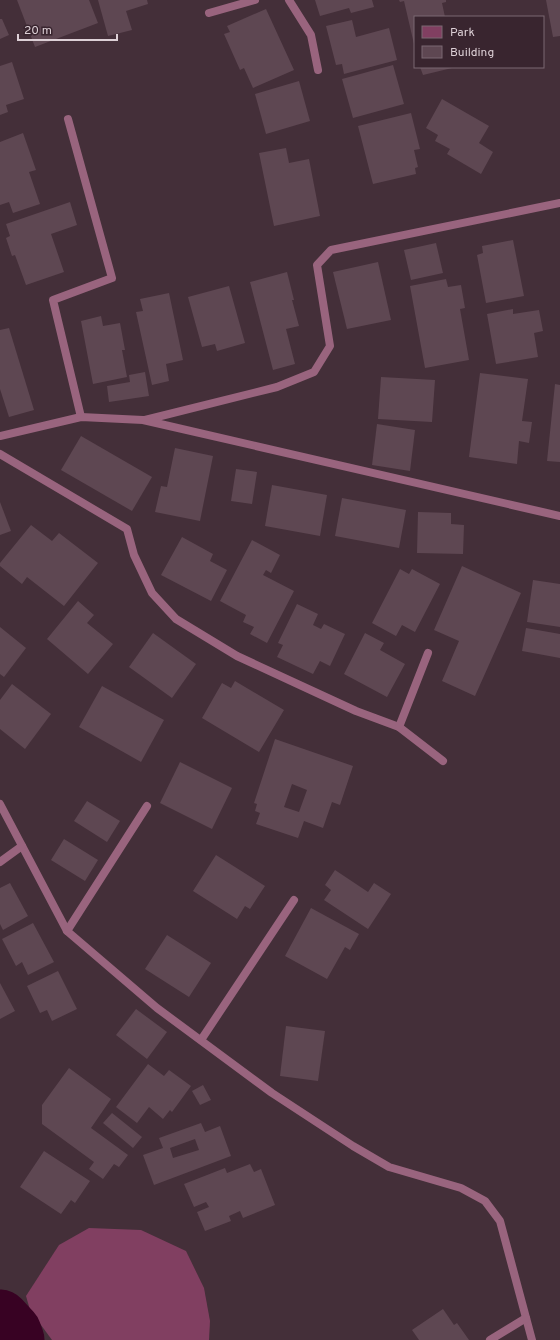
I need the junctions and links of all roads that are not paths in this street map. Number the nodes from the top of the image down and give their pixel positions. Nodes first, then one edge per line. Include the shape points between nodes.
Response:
1 (255, 0) edge
2 (289, 0) edge
3 (209, 13) dead end
4 (318, 70) dead end
5 (68, 119) dead end
6 (560, 203) edge
7 (81, 417) junction
8 (143, 420) junction
9 (0, 436) edge
10 (0, 454) edge
11 (560, 516) edge
12 (428, 653) dead end
13 (399, 727) junction
14 (443, 761) dead end
15 (0, 804) edge
16 (147, 806) dead end
17 (22, 846) junction
18 (0, 862) edge
19 (294, 900) dead end
20 (67, 931) junction
21 (201, 1040) junction
22 (526, 1318) junction
23 (490, 1340) edge
24 (532, 1340) edge

1 - 3 lane
2 - 4 lane via 311,36
5 - 7 lane via 112,278 54,300
6 - 8 lane via 331,250 317,265 330,346 314,372 277,387
7 - 8 lane
7 - 9 lane
8 - 11 lane
10 - 13 lane via 127,529 134,556 152,593 176,619 237,656 356,711
12 - 13 lane
13 - 14 lane
15 - 17 lane
16 - 20 lane
17 - 18 lane
17 - 20 lane
19 - 21 lane
20 - 21 lane via 158,1008
21 - 22 lane via 272,1093 389,1167 461,1188 485,1201 500,1221
22 - 23 lane
22 - 24 lane

